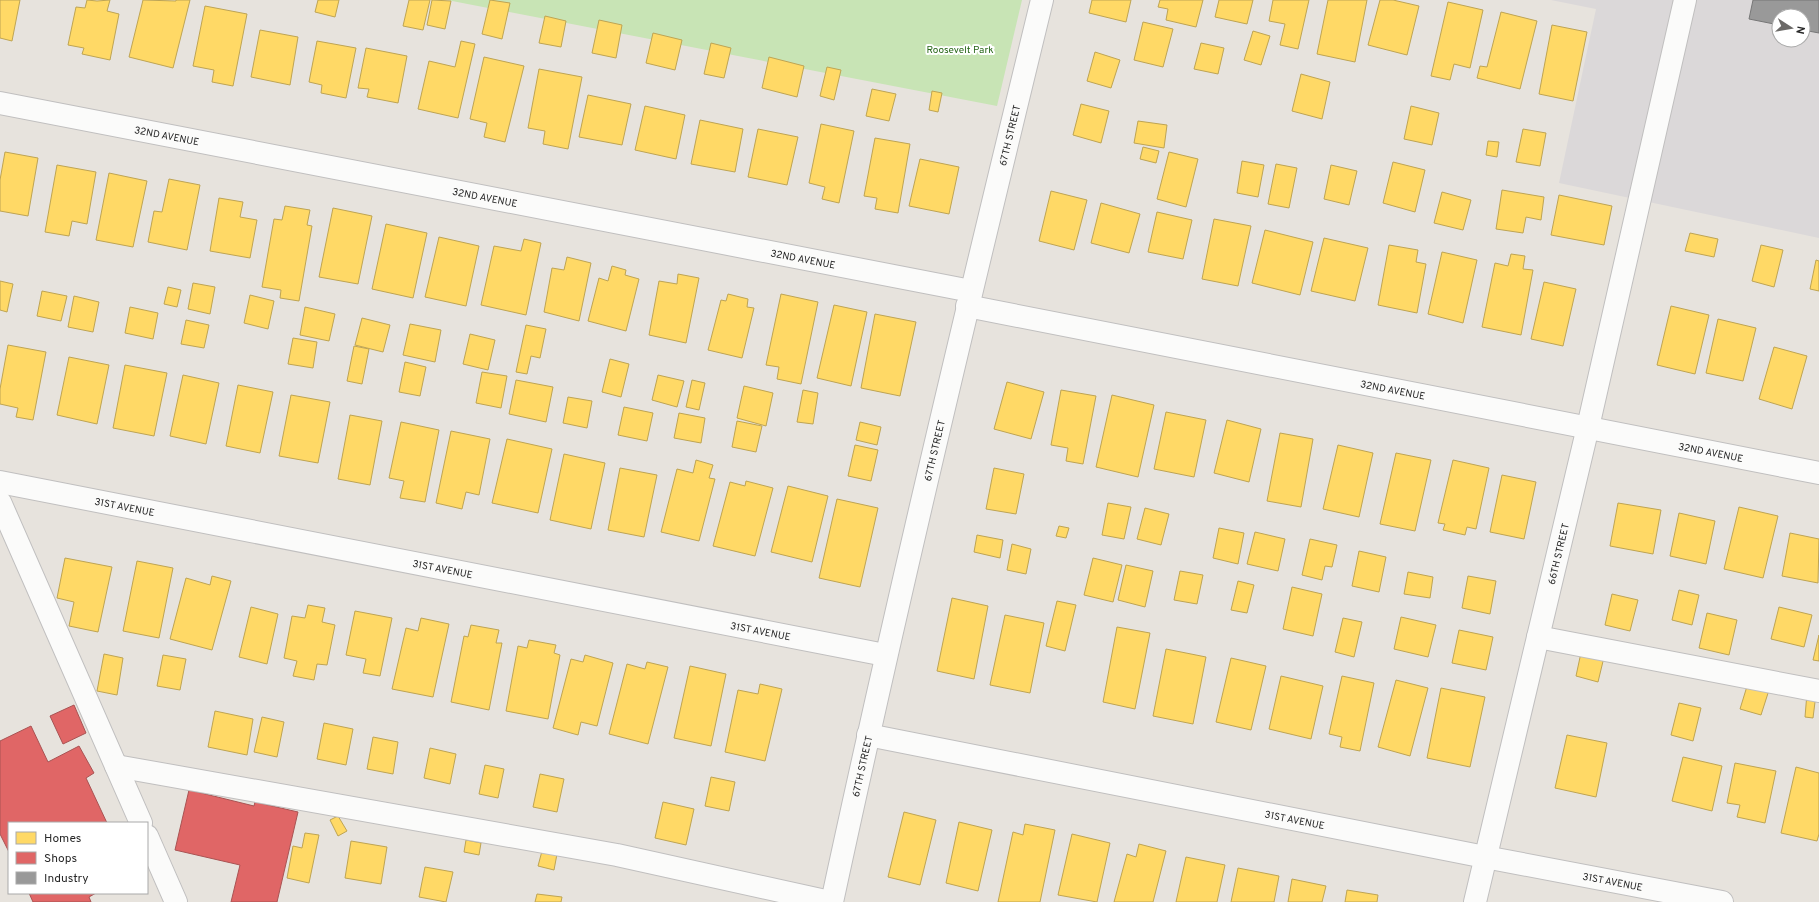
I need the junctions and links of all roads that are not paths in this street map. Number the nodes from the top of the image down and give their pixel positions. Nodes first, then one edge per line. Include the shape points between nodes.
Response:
1 (1042, 0) edge
2 (1685, 0) edge
3 (0, 103) edge
4 (969, 298) junction
5 (1588, 427) junction
6 (1819, 473) edge
7 (0, 482) edge
8 (0, 502) edge
9 (1538, 637) junction
10 (885, 655) junction
11 (1819, 691) edge
12 (868, 735) junction
13 (116, 766) junction
14 (141, 822) edge
15 (148, 838) edge
16 (1485, 858) junction
17 (176, 902) edge
18 (831, 902) edge
19 (1476, 902) edge
20 (1722, 902) edge

1 - 4 street, 67TH STREET
2 - 5 street, 66TH STREET
3 - 4 street, 32ND AVENUE
4 - 5 street, 32ND AVENUE
4 - 10 street, 67TH STREET
5 - 6 street, 32ND AVENUE
5 - 9 street, 66TH STREET
7 - 10 street, 31ST AVENUE
8 - 13 street
9 - 11 street
9 - 16 street, 66TH STREET
10 - 12 street, 67TH STREET
12 - 16 street, 31ST AVENUE
12 - 18 street, 67TH STREET
13 - 14 street
13 - 18 street via 616,855
15 - 17 street
16 - 19 street, 66TH STREET
16 - 20 street, 31ST AVENUE

